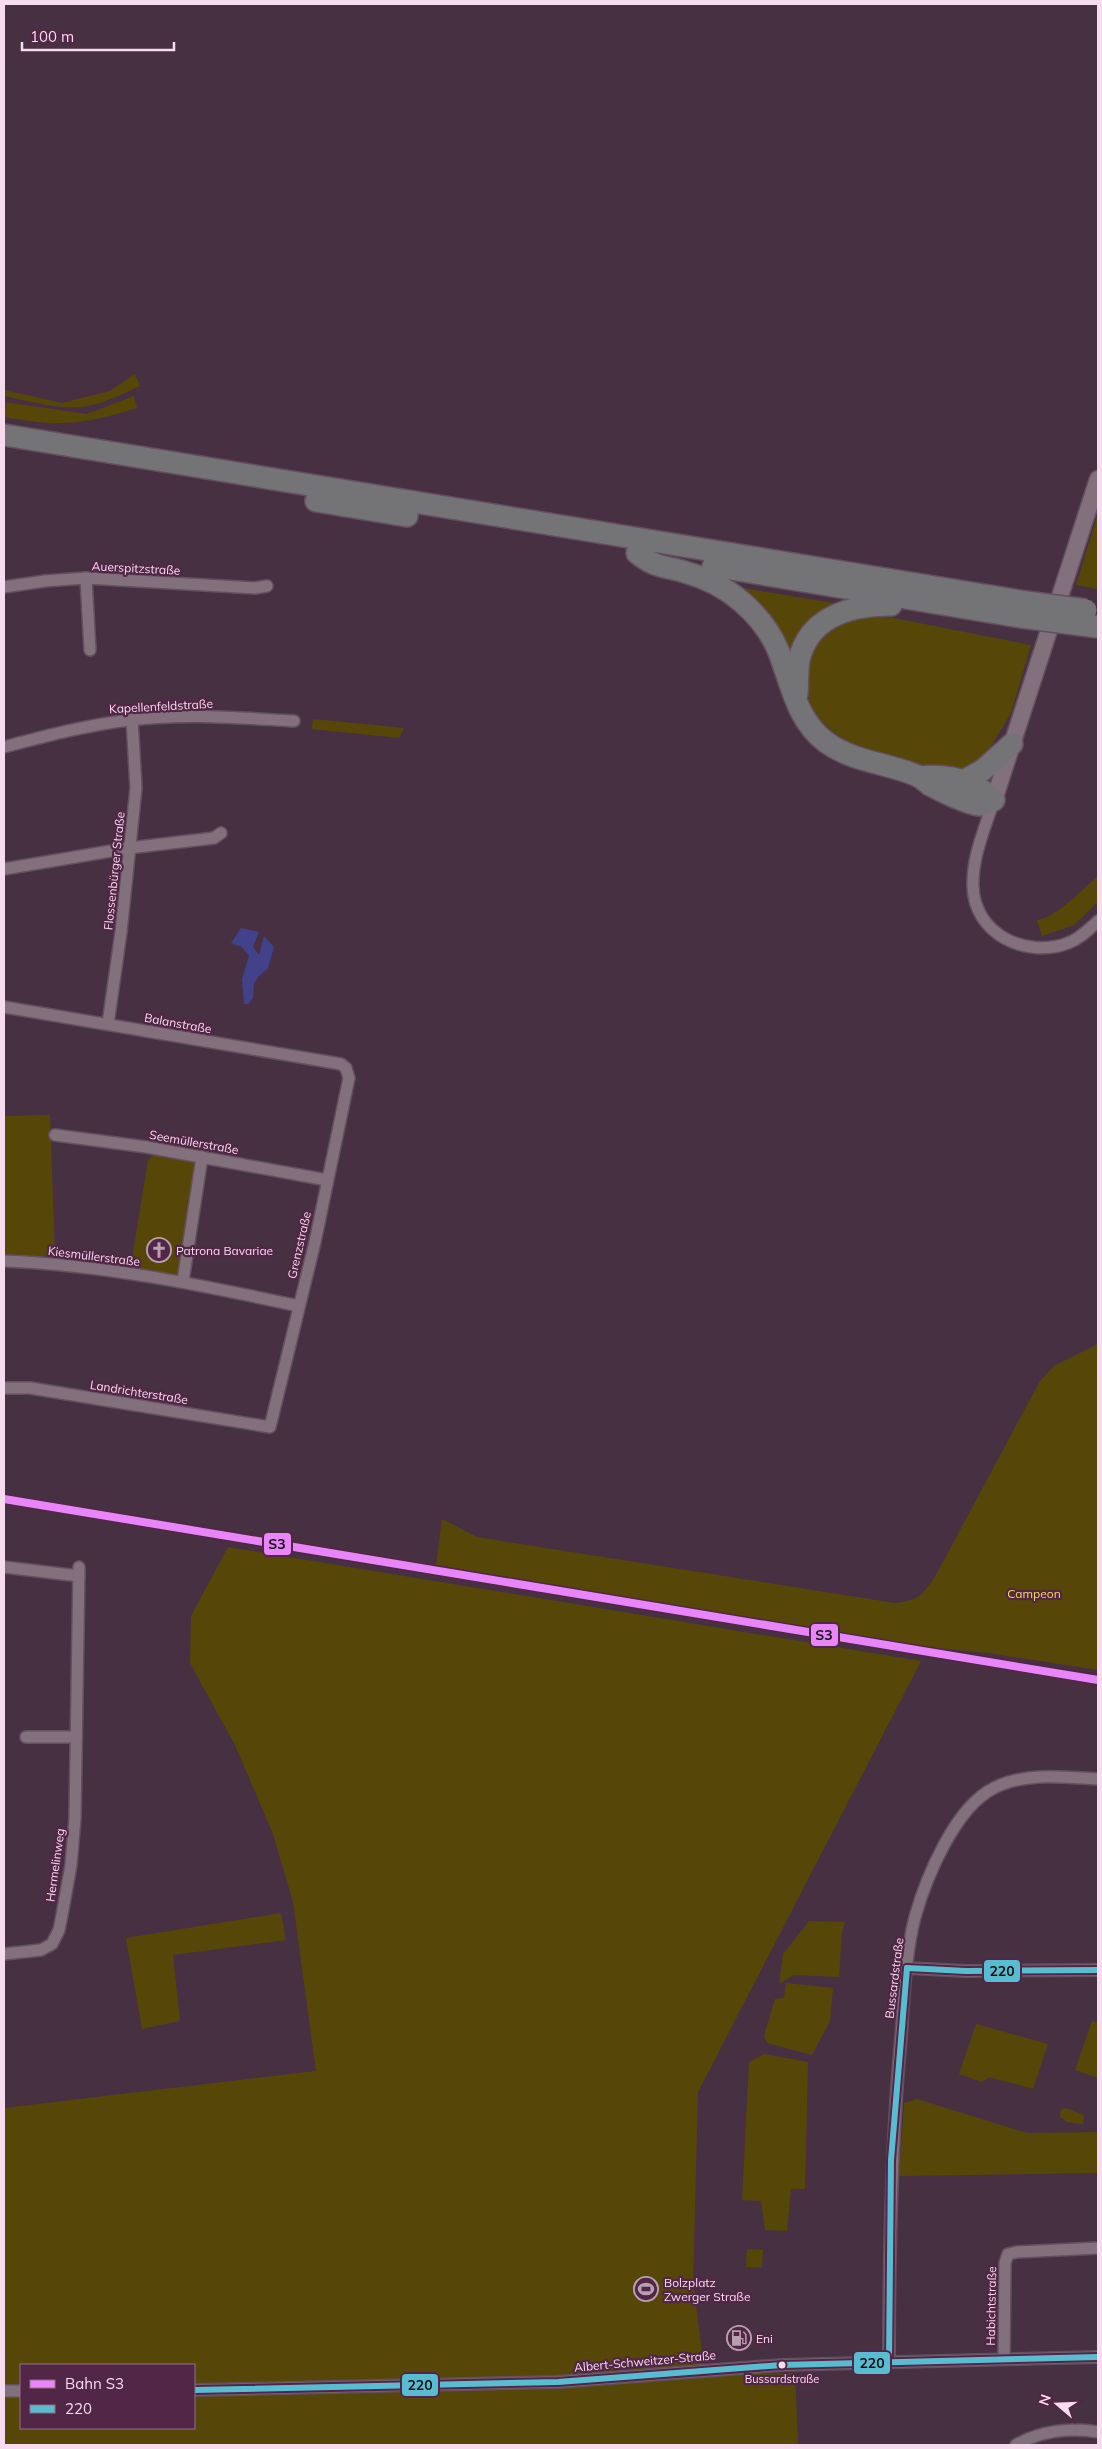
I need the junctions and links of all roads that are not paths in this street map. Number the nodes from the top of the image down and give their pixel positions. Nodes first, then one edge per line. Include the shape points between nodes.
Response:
1 (4, 435) edge
2 (4, 450) edge
3 (1098, 479) edge
4 (637, 554) junction
5 (86, 578) junction
6 (267, 586) dead end
7 (4, 588) edge
8 (958, 606) junction
9 (1024, 609) junction
10 (1091, 618) edge
11 (90, 650) dead end
12 (796, 700) junction
13 (132, 719) junction
14 (294, 721) dead end
15 (1012, 744) junction
16 (4, 747) edge
17 (919, 777) junction
18 (965, 780) junction
19 (994, 800) junction
20 (220, 833) dead end
21 (129, 848) junction
22 (4, 869) edge
23 (1098, 920) edge
24 (4, 1006) edge
25 (108, 1024) junction
26 (346, 1068) joint
27 (55, 1135) dead end
28 (202, 1157) junction
29 (327, 1180) junction
30 (4, 1261) edge
31 (182, 1281) junction
32 (299, 1306) junction
33 (4, 1388) edge
34 (270, 1427) joint
35 (4, 1567) edge
36 (26, 1737) dead end
37 (76, 1737) junction
38 (1098, 1779) edge
39 (4, 1954) edge
40 (907, 1968) junction
41 (1098, 1970) edge
42 (1098, 2248) edge
43 (1098, 2357) edge
44 (1004, 2359) junction
45 (889, 2362) junction
46 (195, 2390) edge
47 (4, 2391) edge
48 (20, 2391) edge
49 (1098, 2432) edge
50 (1016, 2445) edge

1 - 9 highway
2 - 4 highway
3 - 15 main road
4 - 8 highway
4 - 12 highway via 649,564 707,580 742,602 756,615 773,640
5 - 6 street, Auerspitzstraße via 255,588
5 - 7 street, Auerspitzstraße
5 - 11 street
8 - 9 highway
8 - 12 highway via 870,606 833,616 814,630 805,644 798,668
9 - 10 highway, bridge
12 - 17 highway via 810,727 832,746 858,758
13 - 14 street, Kapellenfeldstraße via 199,716
13 - 16 street, Kapellenfeldstraße via 91,725
13 - 21 street, Flossenbürger Straße via 136,788
15 - 18 highway via 983,770
15 - 19 main road
17 - 18 highway via 933,775
17 - 19 highway via 930,785 980,805
18 - 19 highway via 979,786
19 - 23 street via 974,868 974,899 985,922 1005,939 1039,950 1080,938
20 - 21 street via 214,838
21 - 22 street
21 - 25 street, Flossenbürger Straße
24 - 25 street, Balanstraße
25 - 26 street, Balanstraße via 341,1064
26 - 29 street, Grenzstraße via 348,1078
27 - 28 street, Seemüllerstraße
28 - 29 street, Seemüllerstraße
28 - 31 street
29 - 32 street, Grenzstraße
30 - 31 street, Kiesmüllerstraße via 76,1266
31 - 32 street, Kiesmüllerstraße
32 - 34 street, Grenzstraße
33 - 34 street, Landrichterstraße via 30,1388
35 - 37 street, Hermelinweg via 79,1571
36 - 37 street
37 - 39 street, Hermelinweg via 71,1865 59,1930 52,1944 46,1948
38 - 40 street, Bussardstraße via 1034,1778 1015,1781 992,1788 977,1801 958,1823 932,1866 915,1919
40 - 41 street
40 - 45 street, Bussardstraße via 891,2168
42 - 44 street, Habichtstraße via 1008,2254 1005,2263
43 - 44 street, Albert-Schweitzer-Straße
44 - 45 street, Albert-Schweitzer-Straße
45 - 46 street, Albert-Schweitzer-Straße via 782,2365 558,2382
47 - 48 street
49 - 50 street via 1044,2434

